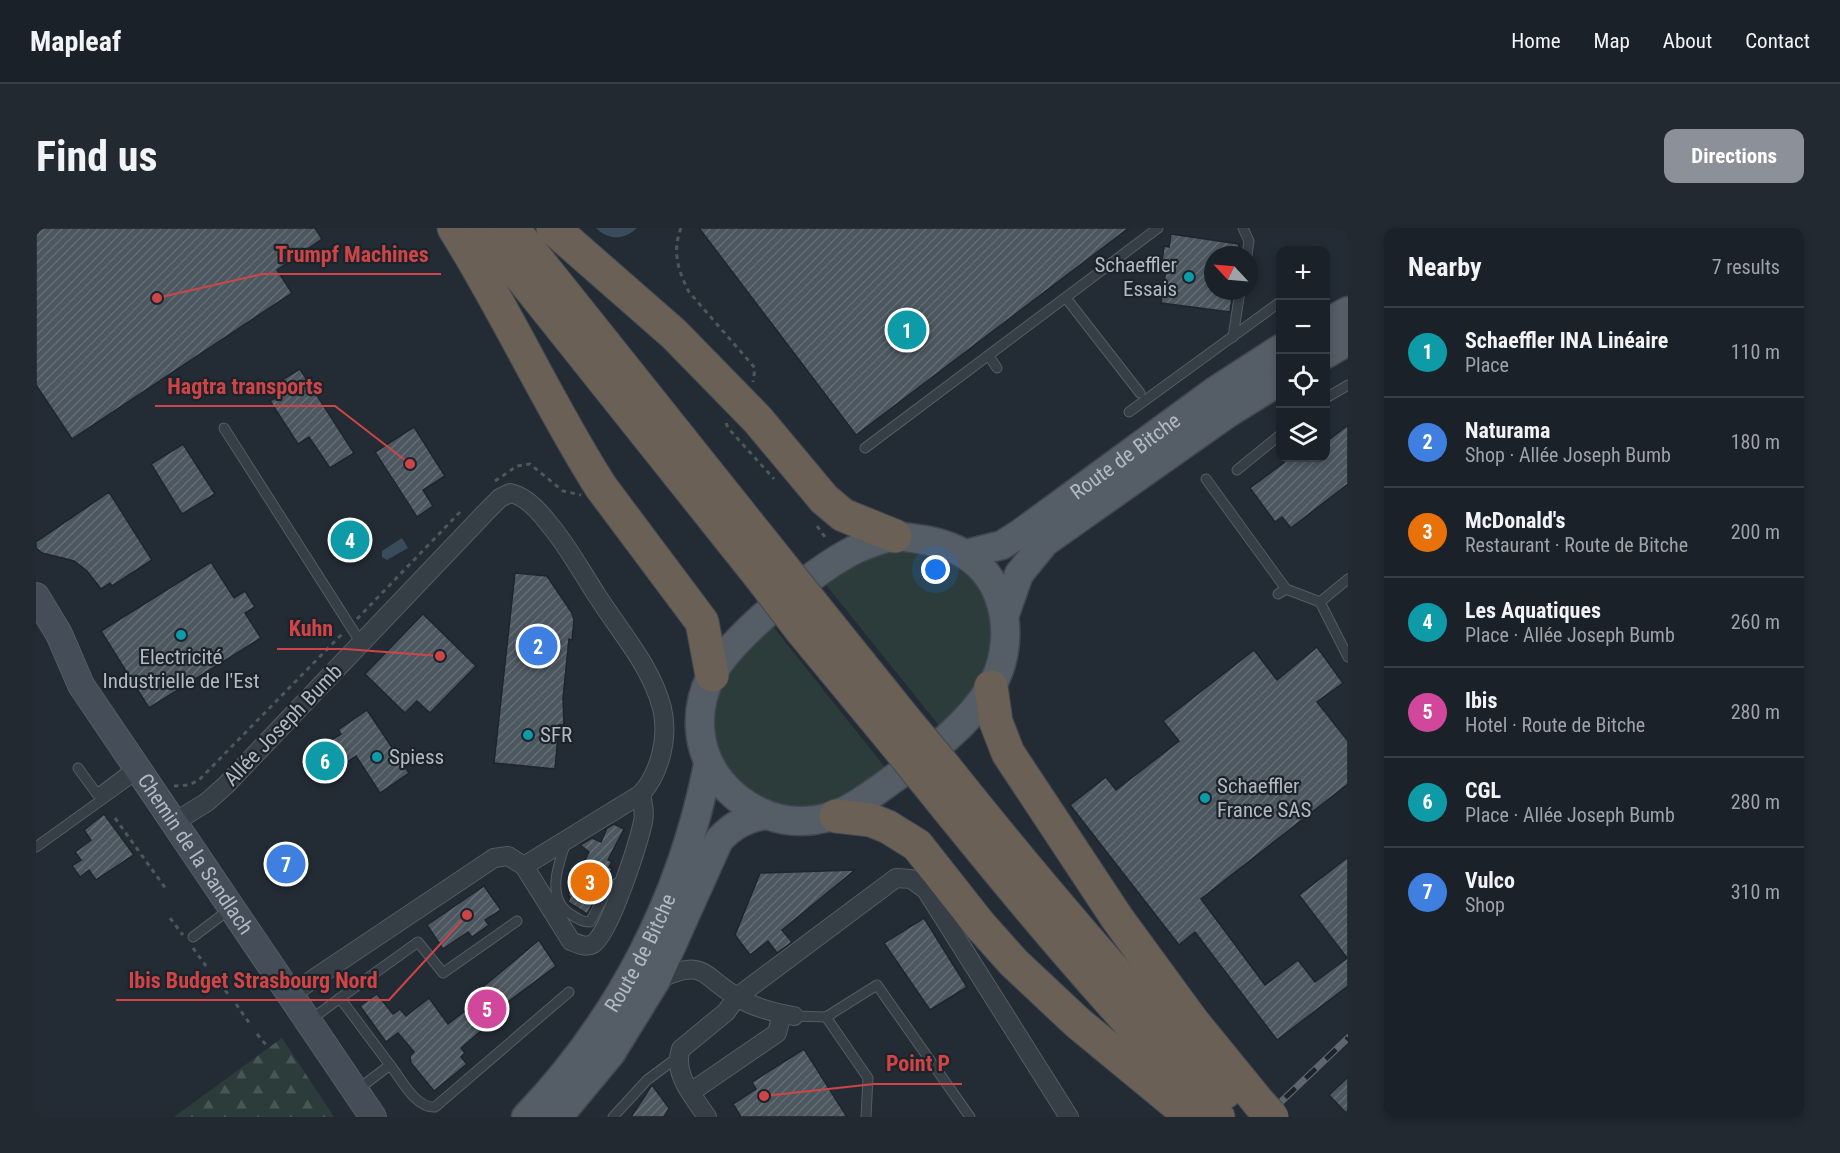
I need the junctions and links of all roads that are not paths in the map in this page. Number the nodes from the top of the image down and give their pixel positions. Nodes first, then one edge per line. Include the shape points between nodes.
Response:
1 (454, 228) edge
2 (482, 228) edge
3 (512, 228) edge
4 (553, 228) edge
5 (1158, 228) edge
6 (1243, 228) edge
7 (1248, 246) edge
8 (1066, 298) junction
9 (1239, 300) edge
10 (1276, 306) edge
11 (1348, 311) edge
12 (1330, 321) edge
13 (1233, 337) junction
14 (1348, 341) edge
15 (1276, 352) edge
16 (1330, 352) edge
17 (989, 356) junction
18 (997, 368) dead end
19 (1276, 384) edge
20 (1348, 385) edge
21 (1140, 393) dead end
22 (1330, 396) edge
23 (1129, 412) dead end
24 (224, 428) dead end
25 (1276, 439) edge
26 (865, 448) dead end
27 (1237, 470) dead end
28 (1206, 479) dead end
29 (895, 536) junction
30 (966, 555) junction
31 (768, 567) junction
32 (1348, 579) edge
33 (36, 596) edge
34 (1320, 602) junction
35 (1005, 614) junction
36 (361, 643) junction
37 (1348, 657) edge
38 (712, 675) junction
39 (991, 687) junction
40 (708, 765) junction
41 (78, 768) dead end
42 (138, 769) junction
43 (641, 795) junction
44 (765, 815) junction
45 (836, 816) junction
46 (173, 823) junction
47 (568, 837) junction
48 (36, 847) edge
49 (524, 866) junction
50 (625, 880) junction
51 (232, 908) junction
52 (517, 921) dead end
53 (189, 937) road end
54 (656, 980) junction
55 (569, 992) dead end
56 (291, 994) junction
57 (737, 997) junction
58 (340, 998) junction
59 (788, 1015) junction
60 (826, 1017) junction
61 (309, 1021) junction
62 (678, 1058) junction
63 (390, 1065) junction
64 (692, 1092) junction
65 (370, 1108) edge
66 (1249, 1114) edge
67 (526, 1117) edge
68 (558, 1117) edge
69 (613, 1117) edge
70 (707, 1117) edge
71 (866, 1117) edge
72 (970, 1117) edge
73 (1069, 1117) edge
74 (1192, 1117) edge

1 - 38 highway via 482,272 596,485 702,622
2 - 31 highway
3 - 31 highway
4 - 29 highway via 674,334 758,420 824,499 843,515
5 - 8 lane
6 - 7 lane
8 - 17 lane
8 - 21 lane
9 - 13 lane
10 - 13 lane
11 - 12 main road
13 - 23 lane
14 - 16 main road
15 - 30 main road, Route de Bitche via 1021,533 1002,545
17 - 18 lane
17 - 26 lane
19 - 35 main road, Route de Bitche via 1228,413 1045,542 1019,574
20 - 22 lane
24 - 36 lane
25 - 27 lane
28 - 34 lane via 1282,591
29 - 30 main road via 943,544
29 - 38 main road via 854,550 788,597 736,644
30 - 35 main road via 994,586
31 - 66 highway, bridge via 934,772 1122,982
32 - 34 lane
33 - 42 street, Chemin de la Sandlach via 59,634 81,685
34 - 37 lane
35 - 39 main road via 1006,640
36 - 43 street, Allée Joseph Bumb via 500,498 510,493 520,496 550,525 639,656 656,689 663,710 661,754 652,781
36 - 46 street, Allée Joseph Bumb via 220,791
38 - 40 main road via 700,721
39 - 45 main road via 965,720 919,760
39 - 66 highway via 996,722 1008,753 1130,937 1193,1022
40 - 44 main road via 727,789
40 - 67 main road, Route de Bitche via 680,869 646,950 592,1038
41 - 42 lane via 97,794
42 - 46 street, Chemin de la Sandlach
42 - 48 lane
43 - 47 street
43 - 50 street via 643,822
44 - 45 main road via 789,821
44 - 54 main road, Route de Bitche via 746,819 718,840
45 - 74 highway via 888,826 917,845 1014,963 1078,1023
46 - 51 street, Chemin de la Sandlach
47 - 49 street
47 - 50 lane via 557,868 556,891 567,912 590,922 609,887
49 - 50 street via 571,941 583,946 592,944 603,933
49 - 56 street via 508,856 494,858
51 - 53 lane
51 - 56 street, Chemin de la Sandlach
52 - 58 lane via 443,973 418,942
54 - 57 street via 693,968 710,974
54 - 68 main road, Route de Bitche via 611,1053
55 - 63 lane via 435,1107 420,1103
56 - 61 street, Chemin de la Sandlach
57 - 59 street
57 - 62 street via 726,1012 681,1049
57 - 73 street via 896,878 911,879 926,890
58 - 61 lane
58 - 63 lane
59 - 60 lane
59 - 64 street via 777,1033
60 - 71 lane via 868,1078
60 - 72 lane via 877,985
61 - 65 street, Chemin de la Sandlach
62 - 64 street via 681,1077
62 - 69 lane via 647,1080
63 - 65 lane
64 - 70 street

